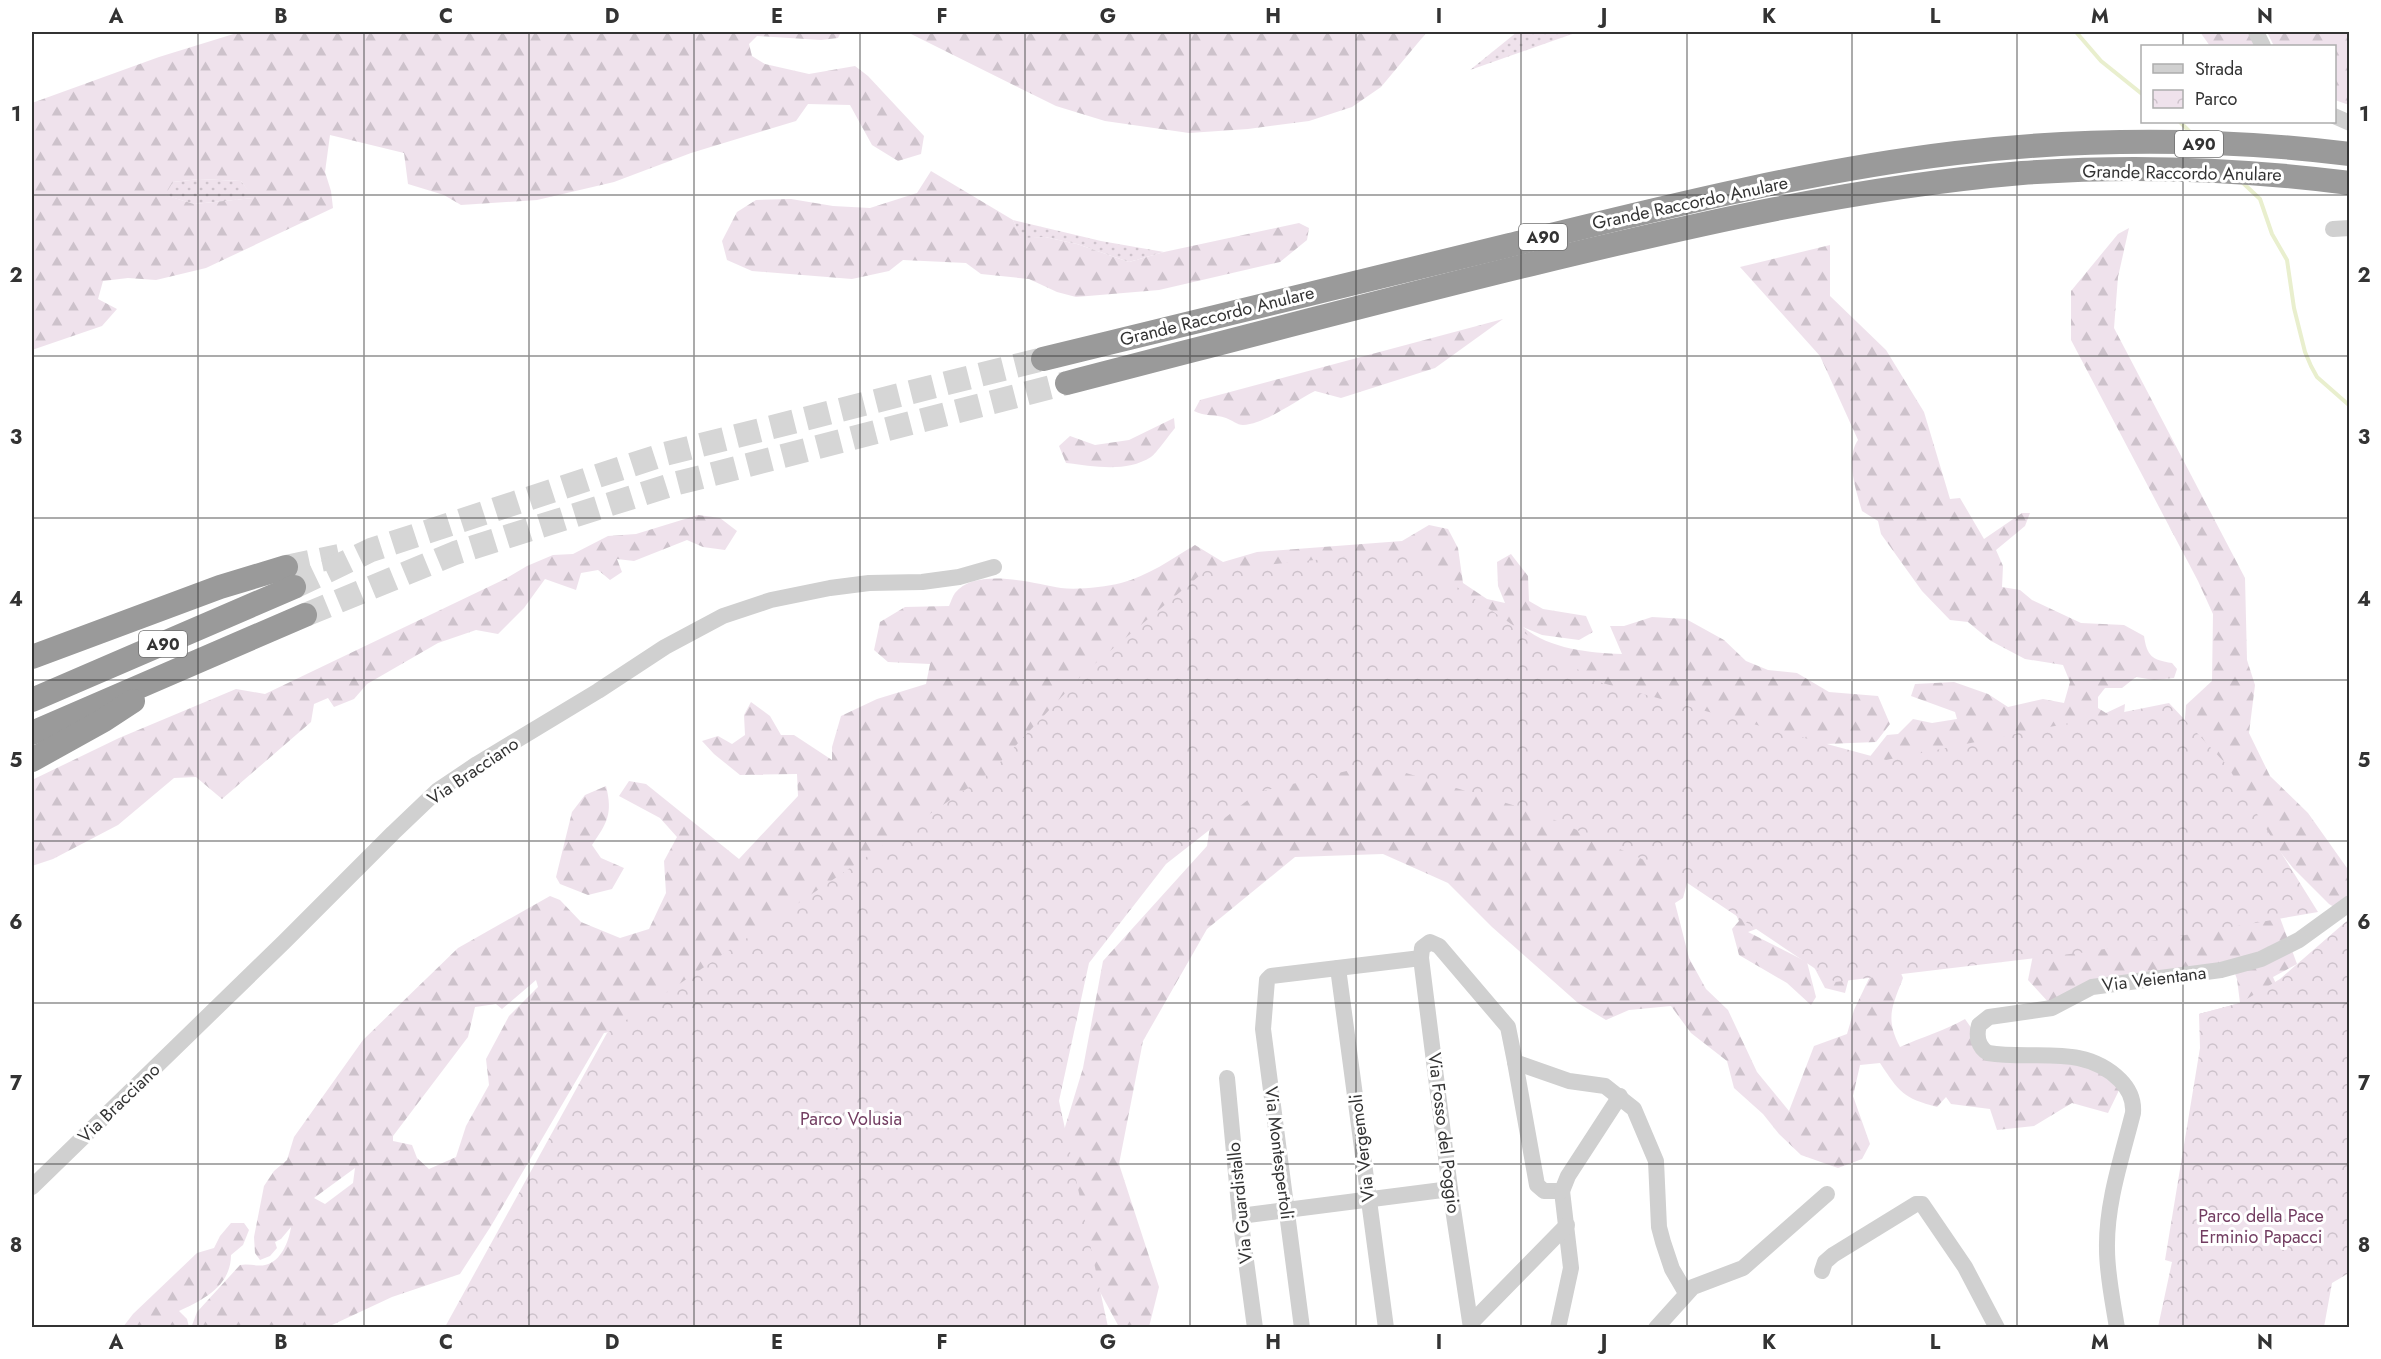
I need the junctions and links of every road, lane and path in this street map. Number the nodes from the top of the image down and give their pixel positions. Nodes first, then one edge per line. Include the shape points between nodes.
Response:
1 (2349, 154) edge
2 (2349, 183) edge
3 (1043, 359) tunnel mouth
4 (1067, 383) tunnel mouth
5 (994, 567) dead end
6 (305, 615) tunnel mouth
7 (32, 657) edge
8 (194, 662) junction
9 (32, 700) edge
10 (32, 733) edge
11 (32, 760) edge
12 (2349, 903) edge
13 (1421, 958) junction
14 (1338, 968) junction
15 (1515, 1062) junction
16 (1227, 1078) dead end
17 (1620, 1096) junction
18 (32, 1187) edge
19 (1450, 1189) junction
20 (1562, 1191) junction
21 (1827, 1194) dead end
22 (1368, 1200) junction
23 (1286, 1210) junction
24 (1240, 1216) junction
25 (1567, 1225) junction
26 (1822, 1271) dead end
27 (1686, 1293) junction
28 (1471, 1325) edge
29 (1255, 1328) edge
30 (1302, 1328) edge
31 (1386, 1328) edge
32 (1558, 1328) edge
33 (1656, 1328) edge
34 (1997, 1328) edge
35 (2117, 1328) edge

1 - 3 highway, Grande Raccordo Anulare / A90 via 2202,144 2048,146 1922,158 1773,184 1563,232
2 - 4 highway, Grande Raccordo Anulare / A90 via 2205,170 2055,171 1900,187 1724,219 1440,286
5 - 18 street, Via Bracciano via 922,582 830,588 771,600 723,616 665,647 477,764 437,791
6 - 8 highway, A90
7 - 9 highway, A90 via 220,587 290,577
8 - 10 highway, A90
8 - 11 highway via 104,720
12 - 35 street, Via Veientana via 2299,940 2261,959 2221,970 2092,987 2052,1008 1989,1017 1979,1025 1979,1041 1988,1053 2086,1059 2107,1069 2129,1092 2133,1113 2112,1199 2107,1238
13 - 14 street
13 - 15 street via 1422,948 1430,942 1439,946 1508,1027
13 - 19 street, Via Fosso del Poggio
14 - 22 street, Via Vergemoli
14 - 23 street, Via Montespertoli via 1268,978 1263,1029
15 - 17 street via 1569,1081 1605,1086
15 - 20 street via 1537,1185 1544,1191
16 - 24 street, Via Guardistallo
17 - 20 street
17 - 27 street via 1636,1111 1655,1158 1661,1234 1672,1269
19 - 22 street
19 - 28 street, Via Fosso del Poggio
20 - 25 street
21 - 27 street via 1743,1268 1698,1284
22 - 23 street
22 - 31 street, Via Vergemoli
23 - 24 street
23 - 30 street, Via Montespertoli
24 - 29 street, Via Guardistallo
25 - 28 street
25 - 32 street via 1571,1268
26 - 34 street via 1833,1255 1922,1204 1965,1267
27 - 33 street

